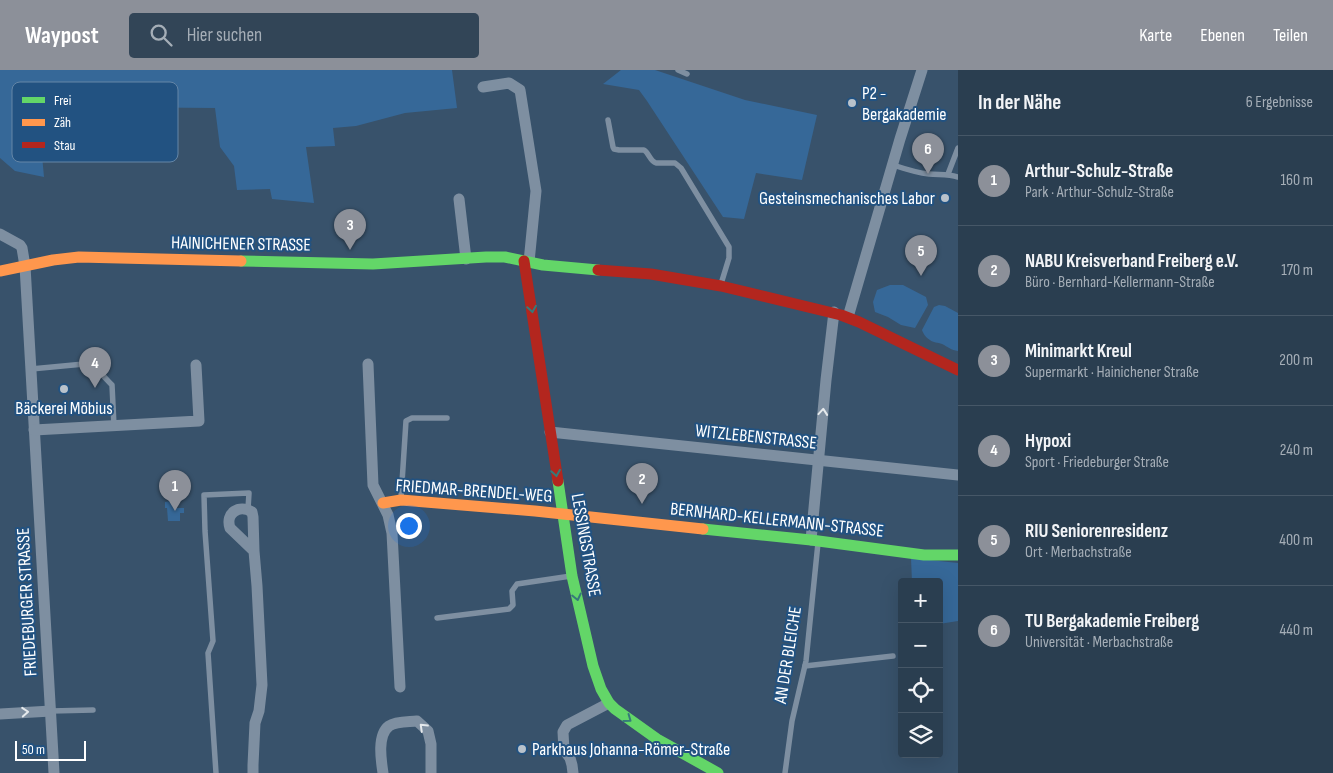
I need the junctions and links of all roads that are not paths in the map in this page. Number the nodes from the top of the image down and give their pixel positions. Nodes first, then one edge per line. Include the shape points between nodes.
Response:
1 (678, 70) edge
2 (922, 70) edge
3 (687, 74) dead end
4 (483, 87) dead end
5 (608, 120) dead end
6 (958, 148) edge
7 (893, 165) junction
8 (948, 174) junction
9 (958, 177) edge
10 (459, 199) dead end
11 (0, 234) edge
12 (466, 259) junction
13 (527, 261) junction
14 (25, 266) junction
15 (0, 271) edge
16 (721, 286) junction
17 (834, 312) junction
18 (848, 317) junction
19 (368, 364) dead end
20 (196, 366) dead end
21 (31, 369) junction
22 (958, 370) edge
23 (447, 418) dead end
24 (114, 426) junction
25 (34, 430) junction
26 (550, 432) junction
27 (819, 460) junction
28 (958, 475) edge
29 (401, 500) junction
30 (382, 503) junction
31 (248, 509) junction
32 (563, 514) junction
33 (814, 541) junction
34 (254, 551) junction
35 (958, 555) edge
36 (572, 576) junction
37 (437, 618) dead end
38 (893, 656) dead end
39 (804, 666) junction
40 (400, 687) dead end
41 (609, 702) junction
42 (93, 710) dead end
43 (51, 711) junction
44 (0, 714) edge
45 (54, 773) edge
46 (216, 773) edge
47 (253, 773) edge
48 (383, 773) edge
49 (432, 773) edge
50 (573, 773) edge
51 (718, 773) edge
52 (785, 773) edge

1 - 3 lane
2 - 7 street
4 - 13 street via 509,83 520,90 536,191
5 - 16 lane via 615,149 644,149 653,162 675,163 681,168 730,247
6 - 8 lane
7 - 8 lane via 915,172
7 - 18 street
8 - 9 lane
10 - 12 street
11 - 14 street, FRIEDEBURGER STRASSE via 20,244
12 - 13 street, HAINICHENER STRASSE via 506,257
12 - 14 street, HAINICHENER STRASSE via 359,264 79,257
13 - 16 street, HAINICHENER STRASSE via 651,274
13 -> 26 street, LESSINGSTRASSE
14 - 15 street, HAINICHENER STRASSE
14 - 21 street, FRIEDEBURGER STRASSE
16 - 17 street, HAINICHENER STRASSE
17 - 18 street, HAINICHENER STRASSE
27 -> 17 street
18 - 22 street, HAINICHENER STRASSE
19 - 30 street, FRIEDMAR-BRENDEL-WEG via 373,485
20 - 24 street via 199,421
21 - 24 lane via 84,364 97,369 112,385
21 - 25 street, FRIEDEBURGER STRASSE
23 - 29 lane via 412,418 406,422
24 - 25 street
25 - 43 street, FRIEDEBURGER STRASSE
26 - 27 street, WITZLEBENSTRASSE
26 -> 32 street, LESSINGSTRASSE
27 - 28 street, WITZLEBENSTRASSE
27 - 33 street
29 - 30 street, FRIEDMAR-BRENDEL-WEG
29 - 32 street, FRIEDMAR-BRENDEL-WEG
30 - 40 street, FRIEDMAR-BRENDEL-WEG via 392,534
31 - 34 street via 253,517
31 - 34 street via 237,510 229,517 228,523
31 - 46 lane via 249,493 204,495 213,641 208,654
32 - 33 street, BERNHARD-KELLERMANN-STRASSE
32 - 36 street, LESSINGSTRASSE
33 - 35 street, BERNHARD-KELLERMANN-STRASSE via 924,555
33 - 39 lane, AN DER BLEICHE
34 - 47 street via 262,685 260,711 255,723
36 - 37 lane via 517,584 512,591 512,607 509,609
36 -> 41 street, LESSINGSTRASSE via 593,666
38 - 39 lane
39 - 52 lane, AN DER BLEICHE
41 - 50 street via 567,725 563,732 564,750 570,758
41 -> 51 street, LESSINGSTRASSE via 657,739
42 - 43 lane
44 -> 43 street
43 - 45 street, FRIEDEBURGER STRASSE
49 -> 48 street via 428,732 417,721 389,726 381,737

